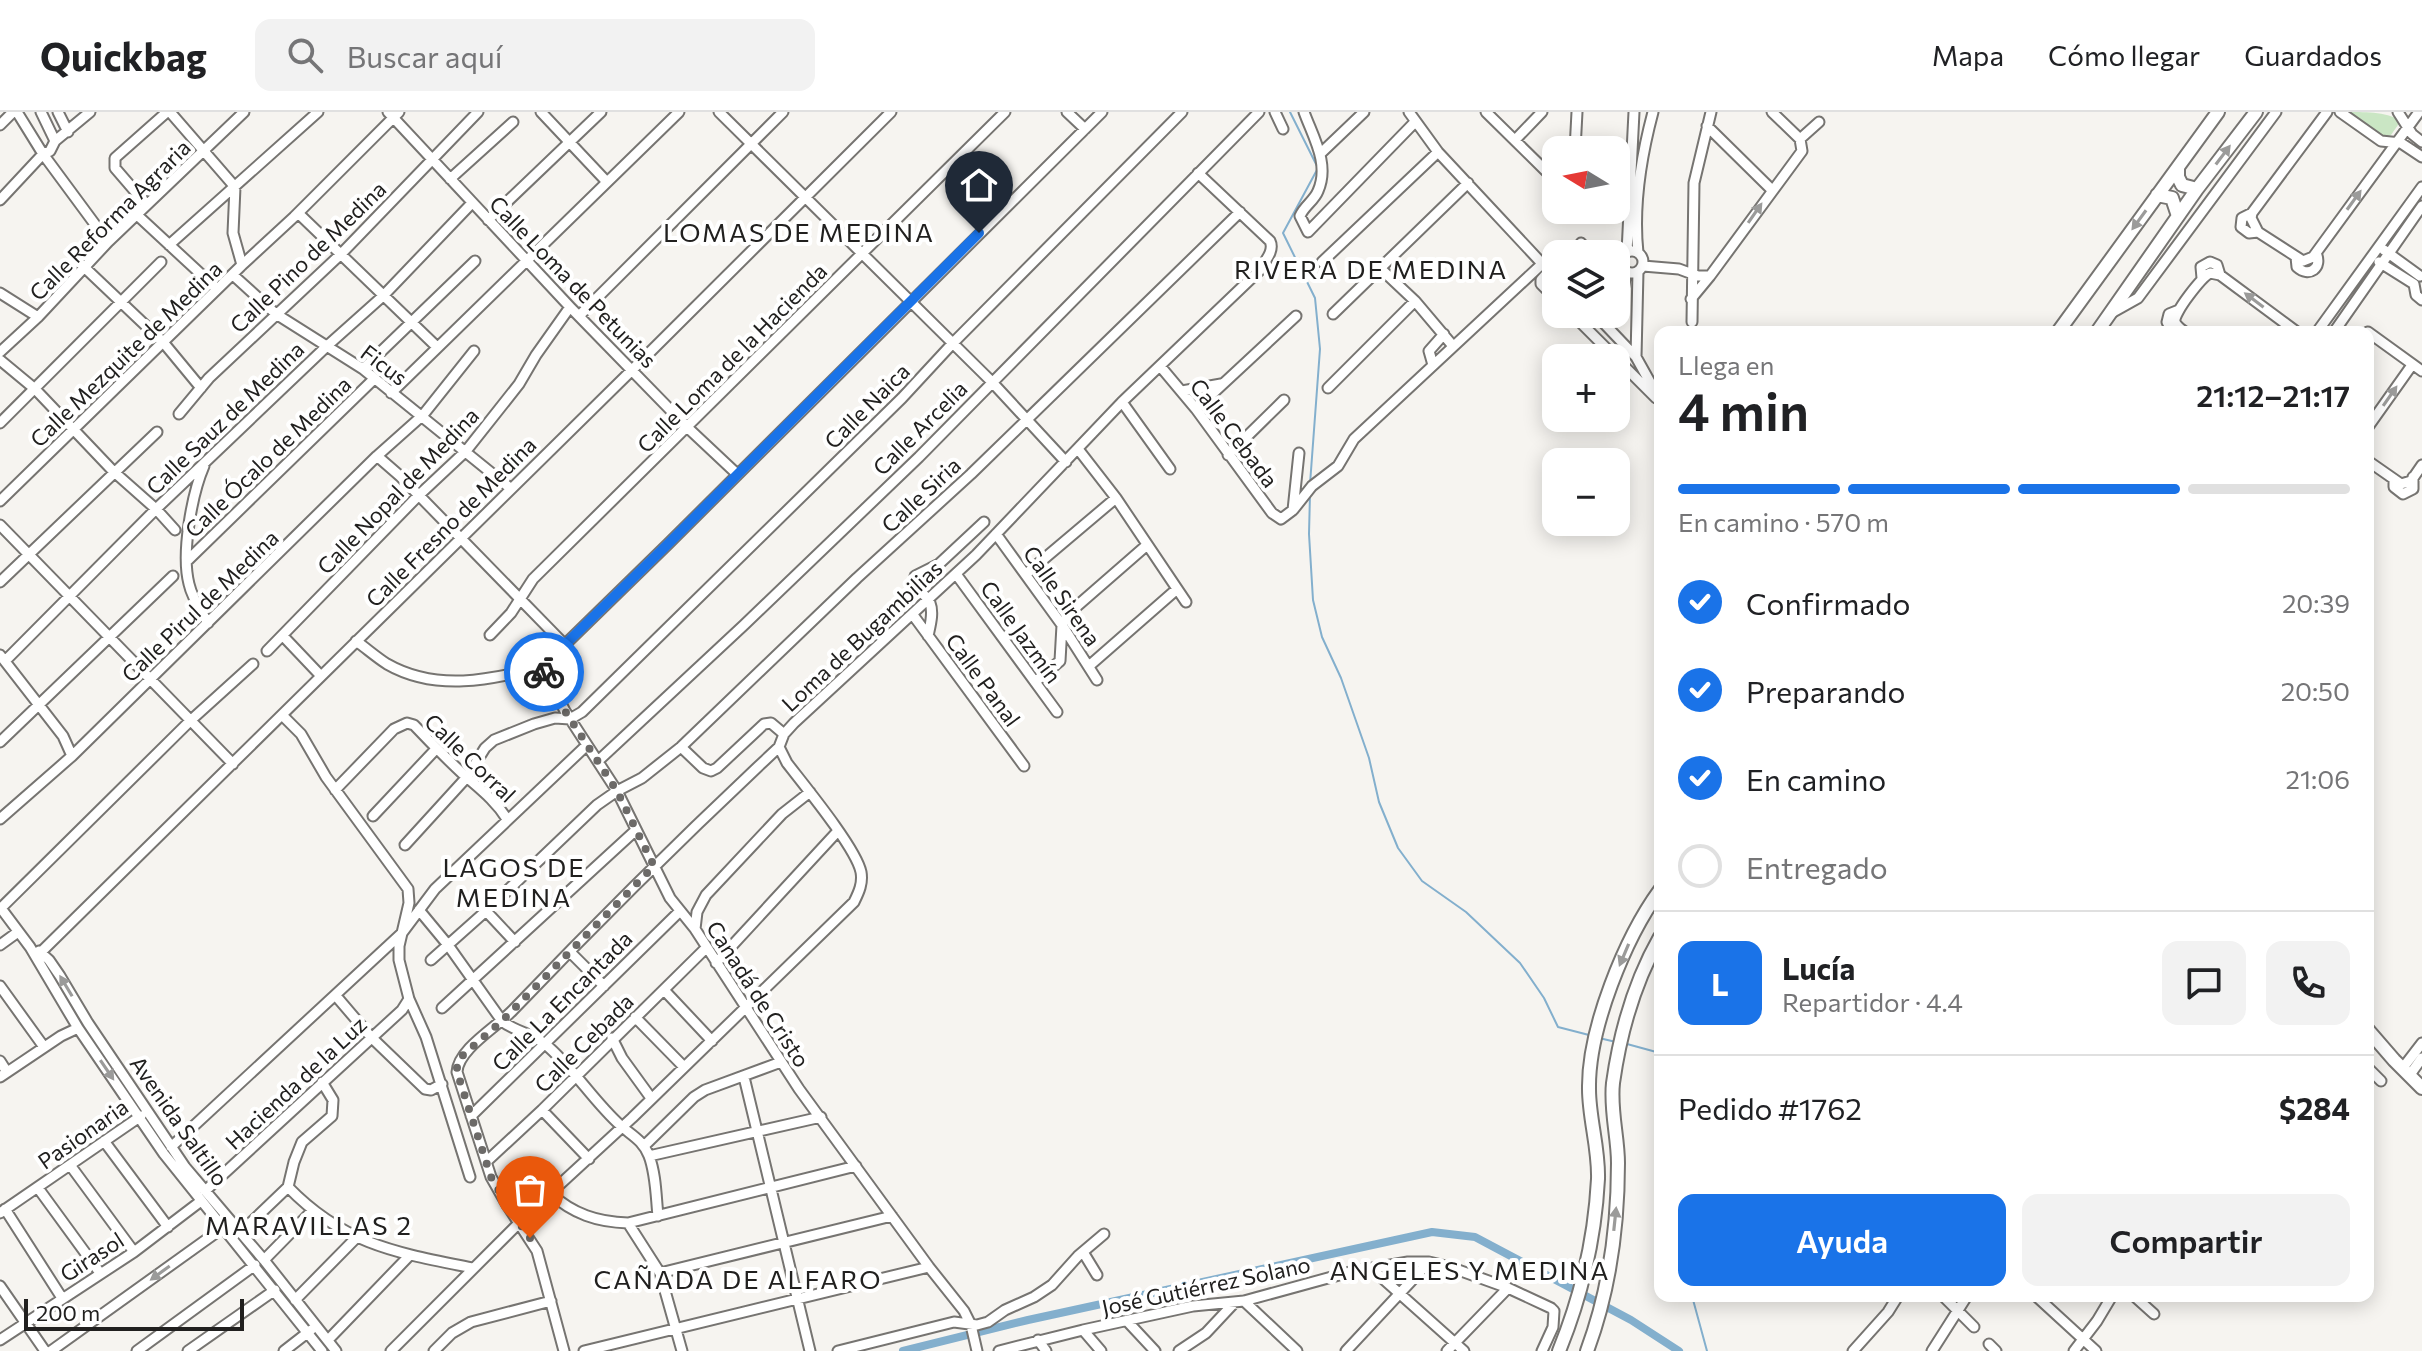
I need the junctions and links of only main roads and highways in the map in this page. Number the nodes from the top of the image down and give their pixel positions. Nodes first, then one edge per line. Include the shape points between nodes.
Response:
1 (2218, 112) edge
2 (2256, 112) edge
3 (2178, 167) junction
4 (2197, 189) junction
5 (2157, 195) junction
6 (2178, 216) junction
7 (2062, 326) edge
8 (2101, 326) edge
9 (1654, 900) edge
10 (1654, 950) edge
11 (2374, 1037) edge
12 (2374, 1046) edge
13 (2402, 1068) junction
14 (2422, 1088) edge
15 (1559, 1351) edge
16 (1587, 1351) edge

1 - 3 main road
4 -> 2 main road
3 - 4 main road via 2182,185
3 - 5 main road
4 - 6 main road
5 - 6 main road via 2172,198
5 -> 7 main road
6 - 8 main road
9 -> 15 main road via 1630,940 1599,1025 1589,1092 1598,1181 1581,1285
16 -> 10 main road via 1600,1314 1613,1241 1617,1064
11 - 13 main road
12 - 13 main road
13 - 14 main road

